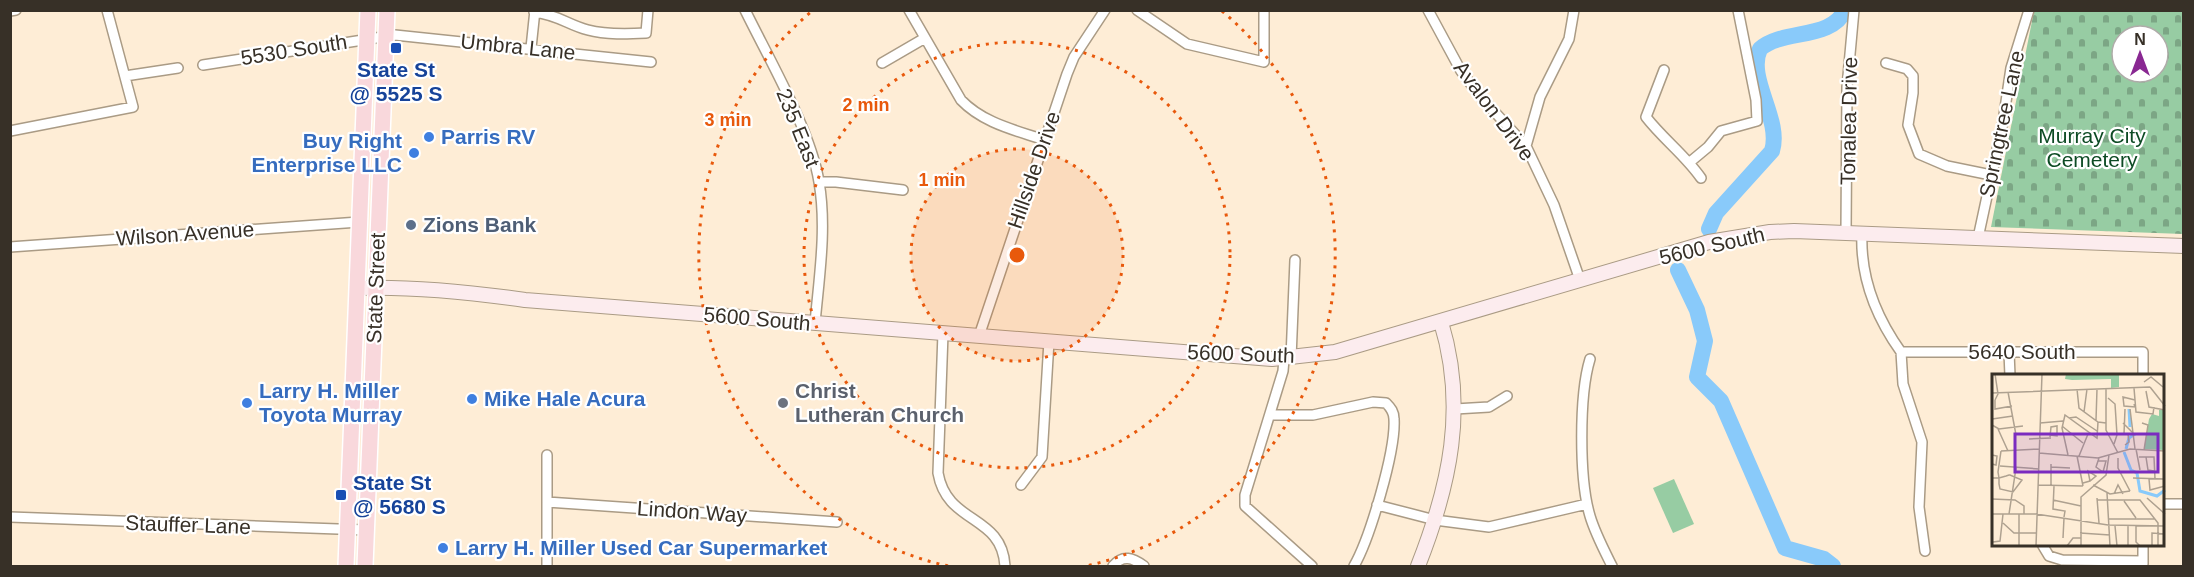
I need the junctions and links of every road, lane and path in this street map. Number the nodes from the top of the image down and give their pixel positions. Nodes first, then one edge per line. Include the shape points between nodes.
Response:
1 (16, 10) edge
2 (107, 10) edge
3 (368, 10) edge
4 (387, 10) edge
5 (648, 10) edge
6 (746, 10) edge
7 (909, 10) edge
8 (1105, 10) edge
9 (1137, 10) edge
10 (1264, 10) edge
11 (1428, 10) edge
12 (1574, 10) edge
13 (1738, 10) edge
14 (1854, 10) edge
15 (2029, 10) edge
16 (10, 11) edge
17 (535, 11) edge
18 (386, 36) junction
19 (926, 38) junction
20 (367, 39) junction
21 (531, 48) junction
22 (651, 62) dead end
23 (882, 63) dead end
24 (1886, 63) dead end
25 (203, 65) dead end
26 (178, 68) dead end
27 (1664, 70) dead end
28 (125, 76) junction
29 (10, 131) edge
30 (1044, 140) junction
31 (1526, 146) junction
32 (1690, 162) junction
33 (1991, 175) junction
34 (1701, 178) dead end
35 (819, 182) junction
36 (903, 190) dead end
37 (359, 222) junction
38 (1846, 232) junction
39 (1862, 233) junction
40 (1978, 238) junction
41 (2184, 246) edge
42 (10, 247) edge
43 (1295, 260) dead end
44 (1580, 280) junction
45 (376, 287) junction
46 (357, 288) junction
47 (1441, 322) junction
48 (815, 323) junction
49 (943, 333) junction
50 (979, 336) junction
51 (1049, 342) junction
52 (1901, 352) junction
53 (2009, 352) junction
54 (1287, 358) junction
55 (1590, 359) dead end
56 (2010, 374) edge
57 (2143, 374) edge
58 (1507, 396) dead end
59 (1455, 409) junction
60 (1270, 415) junction
61 (547, 455) dead end
62 (1021, 485) dead end
63 (548, 502) junction
64 (1587, 504) junction
65 (2164, 504) edge
66 (2184, 504) edge
67 (1377, 505) junction
68 (10, 517) edge
69 (1435, 520) junction
70 (837, 522) dead end
71 (347, 530) junction
72 (366, 530) junction
73 (2044, 547) edge
74 (2143, 547) edge
75 (1925, 551) dead end
76 (2143, 564) edge
77 (346, 567) edge
78 (365, 567) edge
79 (548, 567) edge
80 (1005, 567) edge
81 (1113, 567) edge
82 (1144, 567) edge
83 (1312, 567) edge
84 (1354, 567) edge
85 (1418, 567) edge
86 (1612, 567) edge

1 - 16 street
2 - 28 street
3 - 20 main road, State Street
4 - 18 main road, State Street
5 - 17 street via 646,33 633,34 588,30
6 - 35 street, 235 East via 809,146
7 - 19 street
8 - 30 street, Hillside Drive via 1074,57
9 - 10 street via 1187,44 1264,62
11 - 31 street, Avalon Drive via 1461,71
12 - 31 street via 1569,39 1540,97
13 - 32 street via 1757,121 1721,131
14 - 38 street, Tonalea Drive via 1847,87
15 - 33 street, Springtree Lane via 2011,68
17 - 21 street
18 - 20 street, 5530 South
18 - 21 street, Umbra Lane
18 - 45 main road, State Street
19 - 23 street
19 - 30 street via 970,109 982,118
20 - 25 street, 5530 South
20 - 37 main road, State Street
21 - 22 street, Umbra Lane
24 - 33 street via 1907,69 1912,76 1908,125 1919,154 1947,166
26 - 28 street
27 - 32 street via 1646,117
28 - 29 street via 133,107
30 - 50 street, Hillside Drive
31 - 44 street, Avalon Drive via 1554,205
32 - 34 street
33 - 40 street, Springtree Lane
35 - 36 street
35 - 48 street, 235 East via 822,228
37 - 42 street, Wilson Avenue
37 - 46 main road, State Street
38 - 39 street, 5600 South
38 - 44 street, 5600 South via 1770,231 1736,236
39 - 40 street, 5600 South
39 - 52 street via 1864,274 1885,330
40 - 41 street, 5600 South
43 - 54 street
44 - 47 street, 5600 South
45 - 46 street, 5600 South
45 - 48 street, 5600 South
45 - 72 main road, State Street
46 - 71 main road, State Street
47 - 54 street, 5600 South via 1335,352
47 - 59 street via 1453,363
48 - 49 street, 5600 South
49 - 50 street, 5600 South
49 - 80 street via 938,473 941,488 955,508 999,541
50 - 51 street, 5600 South
51 - 54 street, 5600 South
51 - 62 street via 1042,457
52 - 53 street, 5640 South
52 - 75 street via 1903,384 1922,442 1919,507
53 - 56 street
53 - 57 street, 5640 South via 2143,352
54 - 60 street
55 - 64 street via 1584,378
58 - 59 street via 1489,407
59 - 69 street via 1451,450
60 - 67 street via 1313,415 1373,402 1392,408 1394,426
60 - 83 street via 1245,506
61 - 63 street
63 - 70 street, Lindon Way
63 - 79 street
64 - 69 street via 1489,527
64 - 86 street
65 - 66 street
67 - 69 street
67 - 84 street
68 - 71 street, Stauffer Lane
69 - 85 street
71 - 72 street, Stauffer Lane
71 - 77 main road, State Street
72 - 78 main road, State Street
73 - 76 street via 2049,555 2062,560
74 - 76 street
81 - 82 street via 1127,558

